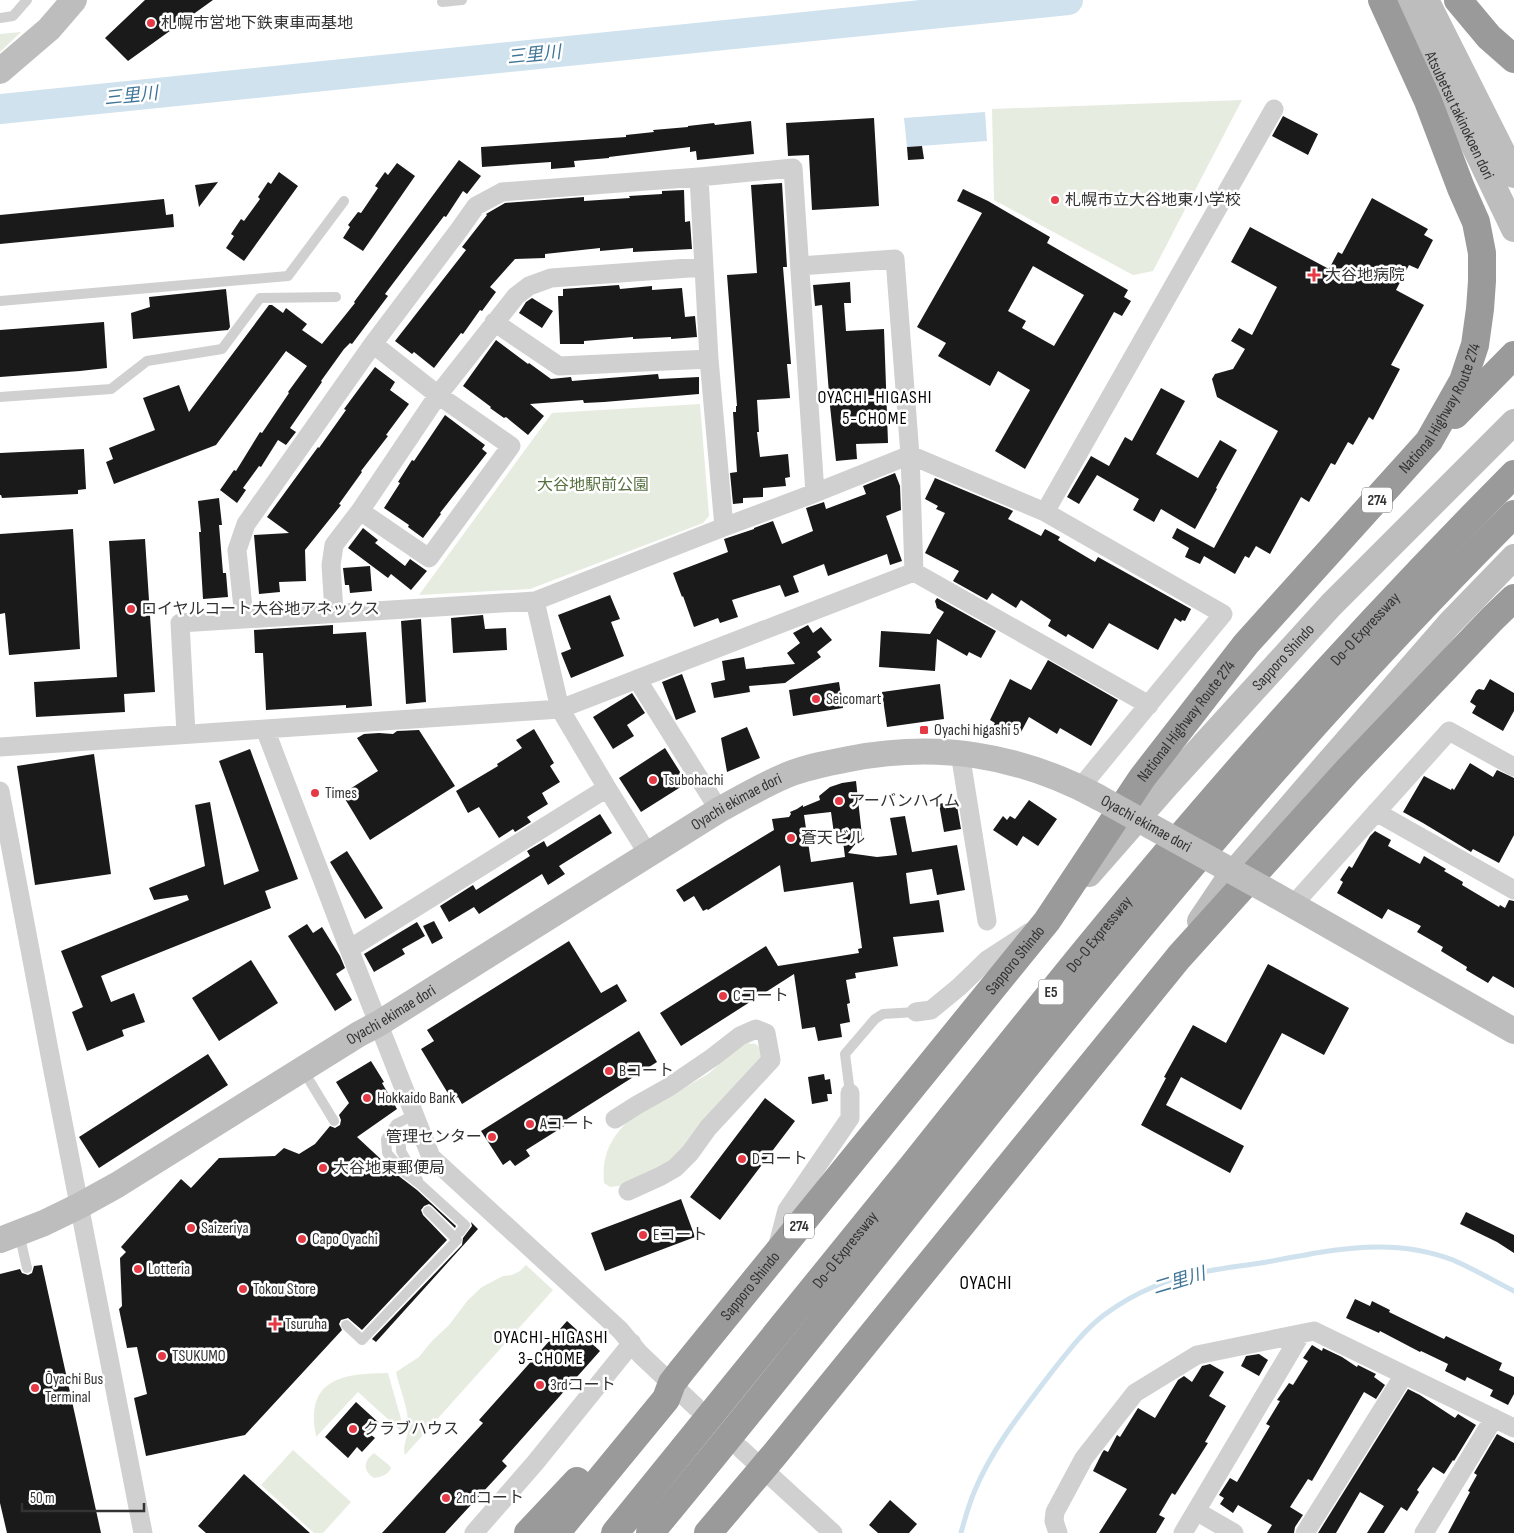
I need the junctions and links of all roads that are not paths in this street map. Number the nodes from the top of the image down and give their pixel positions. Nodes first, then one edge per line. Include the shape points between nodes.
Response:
1 (27, 0) edge
2 (74, 0) edge
3 (462, 0) edge
4 (1458, 0) edge
5 (442, 2) dead end
6 (1406, 5) edge
7 (0, 18) edge
8 (1514, 59) edge
9 (0, 71) edge
10 (1274, 109) dead end
11 (1491, 130) junction
12 (1514, 162) edge
13 (1514, 175) edge
14 (699, 177) junction
15 (344, 201) dead end
16 (1514, 229) edge
17 (800, 266) junction
18 (703, 267) junction
19 (336, 297) dead end
20 (0, 302) edge
21 (494, 322) junction
22 (373, 344) junction
23 (1514, 354) edge
24 (708, 359) junction
25 (438, 395) junction
26 (0, 397) edge
27 (1514, 422) edge
28 (1430, 442) junction
29 (910, 455) junction
30 (1514, 474) edge
31 (815, 493) junction
32 (360, 511) junction
33 (1045, 512) junction
34 (1514, 514) edge
35 (724, 527) junction
36 (1514, 557) edge
37 (914, 572) junction
38 (1514, 598) edge
39 (535, 601) junction
40 (334, 612) junction
41 (244, 618) junction
42 (1514, 625) edge
43 (637, 680) junction
44 (1426, 688) junction
45 (1149, 705) junction
46 (560, 709) junction
47 (265, 730) junction
48 (186, 734) junction
49 (0, 747) edge
50 (960, 753) junction
51 (1514, 767) edge
52 (607, 788) junction
53 (0, 791) edge
54 (1089, 793) junction
55 (719, 810) junction
56 (1376, 812) junction
57 (648, 854) junction
58 (1514, 890) edge
59 (1284, 900) junction
60 (1047, 921) junction
61 (987, 922) dead end
62 (349, 949) junction
63 (1179, 957) junction
64 (916, 1012) joint
65 (378, 1024) junction
66 (1514, 1030) edge
67 (303, 1070) junction
68 (850, 1094) joint
69 (615, 1119) dead end
70 (334, 1120) dead end
71 (417, 1123) junction
72 (421, 1185) junction
73 (628, 1191) dead end
74 (428, 1211) dead end
75 (61, 1215) junction
76 (460, 1232) dead end
77 (10, 1236) edge
78 (774, 1257) junction
79 (27, 1268) dead end
80 (346, 1325) dead end
81 (1301, 1334) junction
82 (632, 1344) junction
83 (1404, 1375) junction
84 (672, 1383) junction
85 (696, 1407) dead end
86 (1494, 1418) junction
87 (1514, 1428) edge
88 (741, 1449) dead end
89 (762, 1469) junction
90 (1196, 1510) junction
91 (144, 1533) edge
92 (474, 1533) edge
93 (528, 1533) edge
94 (556, 1533) edge
95 (614, 1533) edge
96 (650, 1533) edge
97 (708, 1533) edge
98 (718, 1533) edge
99 (833, 1533) edge
100 (1058, 1533) edge
101 (1182, 1533) edge
102 (1234, 1533) edge
103 (1305, 1533) edge
104 (1424, 1533) edge

1 - 7 lane via 12,16
2 - 9 street via 49,29
3 - 5 lane
4 - 8 highway via 1489,37
6 - 11 street, Atsubetsu takinokoen dori
6 - 16 street, Atsubetsu takinokoen dori
6 - 28 highway, National Highway Route 274 / 274 via 1428,101 1476,222 1482,253 1480,309 1474,345 1463,381
10 - 33 street
11 - 12 street
11 - 13 street, Atsubetsu takinokoen dori
14 - 17 street via 793,168
14 - 18 street
14 - 22 street via 502,192 476,206
15 - 20 lane via 288,276
17 - 29 street via 895,258
17 - 31 street
18 - 21 street via 551,278 529,286 516,296
18 - 24 street
19 - 26 lane via 260,298 222,349 147,361 111,389
21 - 24 street via 559,366
21 - 25 street
22 - 25 street
22 - 41 street via 246,524 237,550
23 - 28 highway
24 - 35 street
25 - 32 street
25 - 32 street via 511,446 429,558
27 - 60 street, Sapporo Shindo via 1331,605
28 - 60 highway, National Highway Route 274 / 274 via 1246,644 1142,778
29 - 31 street
29 - 33 street
29 - 37 street
30 - 95 highway, Do-O Expressway / E5 via 1327,670 1201,812 1052,991 735,1388
31 - 35 street
32 - 40 street via 334,545 331,565
33 - 45 street via 1223,614
34 - 96 highway, Do-O Expressway / E5 via 1352,681 1219,833 1092,985
35 - 39 street
36 - 63 street via 1450,623 1229,878
37 - 43 street
37 - 45 street
38 - 44 highway
39 - 40 street
39 - 46 street
40 - 41 street
41 - 48 street via 180,622
42 - 44 highway
43 - 46 street
43 - 55 street
44 - 63 highway
45 - 54 street
46 - 47 street
46 - 52 street
47 - 48 street
47 - 62 street
48 - 49 street
50 - 54 street, Oyachi ekimae dori via 1033,768
50 - 55 street, Oyachi ekimae dori via 896,752 814,766 763,786
50 - 61 street
51 - 56 street via 1449,731
52 - 57 street
52 - 62 street
53 - 75 street
54 - 59 street, Oyachi ekimae dori, bridge
55 - 57 street, Oyachi ekimae dori
56 - 58 street
56 - 59 street
57 - 65 street, Oyachi ekimae dori
59 - 66 street, Oyachi ekimae dori
60 - 64 street via 987,960 931,1010
60 - 78 highway, Sapporo Shindo / 274
62 - 65 street
63 - 89 highway
64 - 68 lane via 883,1014 846,1054
65 - 67 street, Oyachi ekimae dori
65 - 71 street
67 - 70 lane
67 - 75 street, Oyachi ekimae dori via 117,1185
68 - 78 street via 850,1118 787,1210
69 - 73 street via 669,1087 740,1036 756,1029 766,1033 771,1060 708,1128 690,1153 675,1168
71 - 72 lane via 401,1140 401,1151
71 - 72 lane via 396,1124 386,1139 387,1153
71 - 82 street via 431,1157
72 - 76 lane via 466,1225
74 - 80 lane via 457,1240 431,1263 362,1340
75 - 77 street, Oyachi ekimae dori
75 - 91 street
77 - 79 lane
78 - 84 highway, Sapporo Shindo / 274
81 - 83 street via 1314,1332
81 - 90 street
81 - 100 street via 1197,1355 1135,1393 1084,1458 1054,1512
82 - 84 street
82 - 92 street
83 - 86 street
83 - 103 street
84 - 85 street
84 - 93 highway via 660,1390
84 - 94 highway, Sapporo Shindo / 274 via 666,1398
86 - 87 street
86 - 104 street
88 - 89 street
89 - 97 highway
89 - 98 highway
89 - 99 street
90 - 101 street
90 - 102 street

